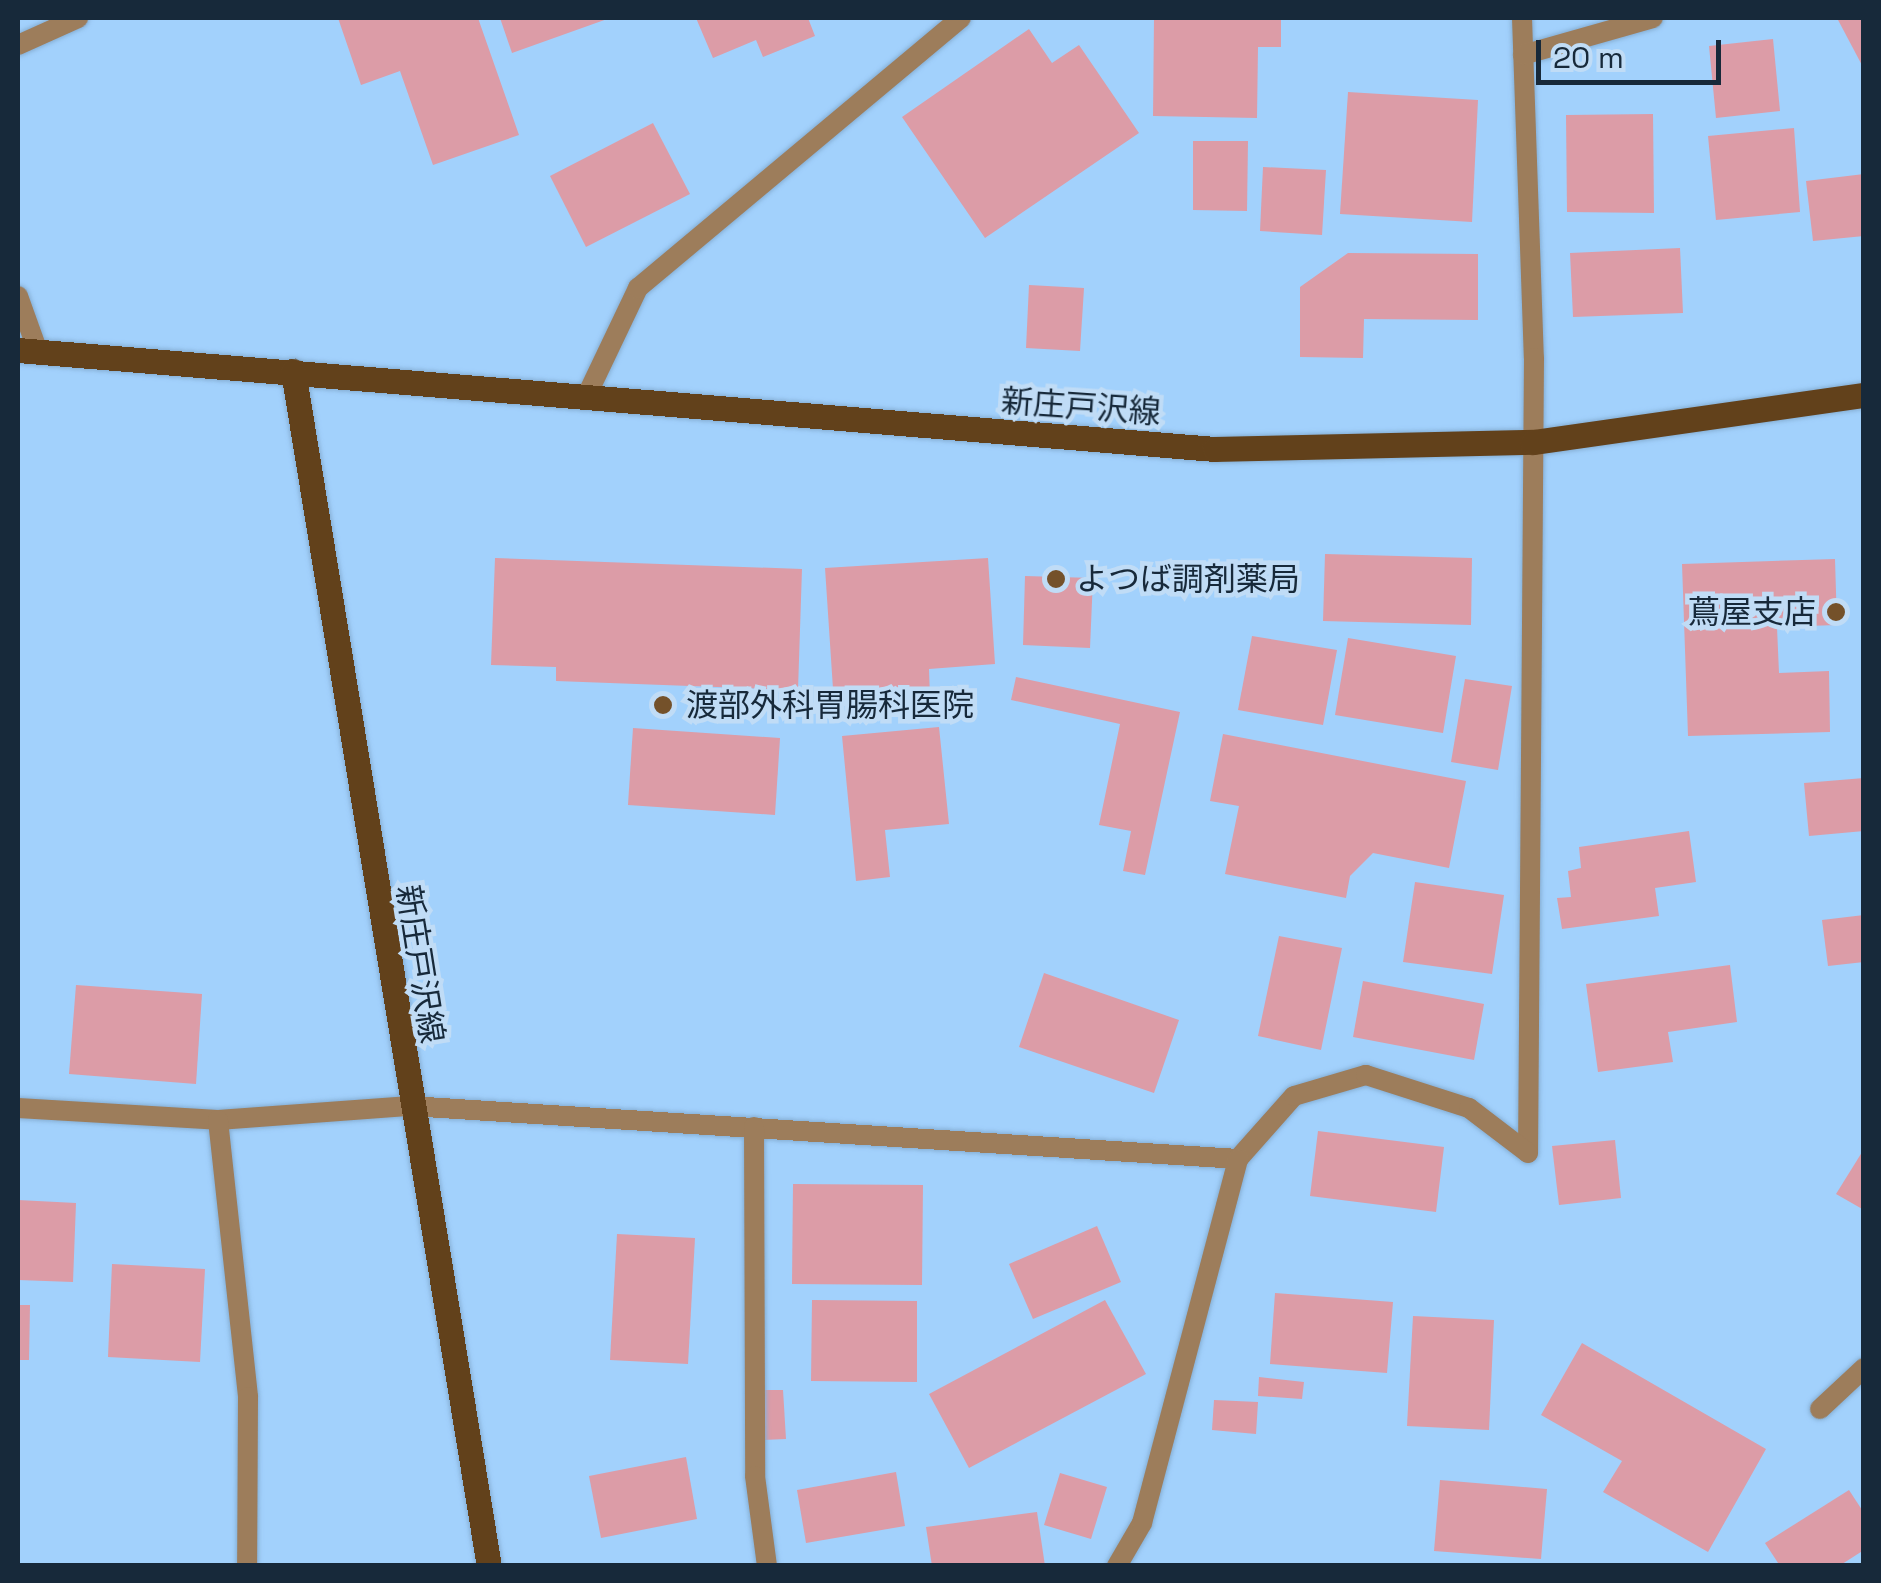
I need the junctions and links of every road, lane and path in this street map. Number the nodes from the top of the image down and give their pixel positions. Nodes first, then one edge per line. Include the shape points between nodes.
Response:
1 (78, 18) edge
2 (962, 18) edge
3 (1522, 18) edge
4 (1652, 18) edge
5 (18, 45) edge
6 (1523, 55) junction
7 (18, 296) edge
8 (28, 351) edge
9 (293, 371) junction
10 (587, 395) junction
11 (1864, 395) edge
12 (1533, 442) junction
13 (410, 1106) junction
14 (18, 1108) edge
15 (218, 1120) junction
16 (754, 1128) junction
17 (1238, 1159) junction
18 (1864, 1368) edge
19 (1820, 1409) dead end
20 (247, 1566) edge
21 (489, 1566) edge
22 (767, 1566) edge
23 (1117, 1566) edge

1 - 5 street
2 - 10 street via 638,288
3 - 6 street
4 - 6 street
6 - 12 street
7 - 8 street
8 - 9 main road, 新庄戸沢線
9 - 10 main road, 新庄戸沢線
9 - 13 main road, 新庄戸沢線
10 - 12 main road, 新庄戸沢線 via 1215,449
11 - 12 main road, 新庄戸沢線
12 - 17 street via 1528,1153 1469,1108 1366,1076 1294,1096
13 - 15 street
13 - 16 street
13 - 21 main road, 新庄戸沢線
14 - 15 street
15 - 20 street via 248,1397
16 - 17 street
16 - 22 street via 755,1476
17 - 23 street via 1142,1523
18 - 19 street

